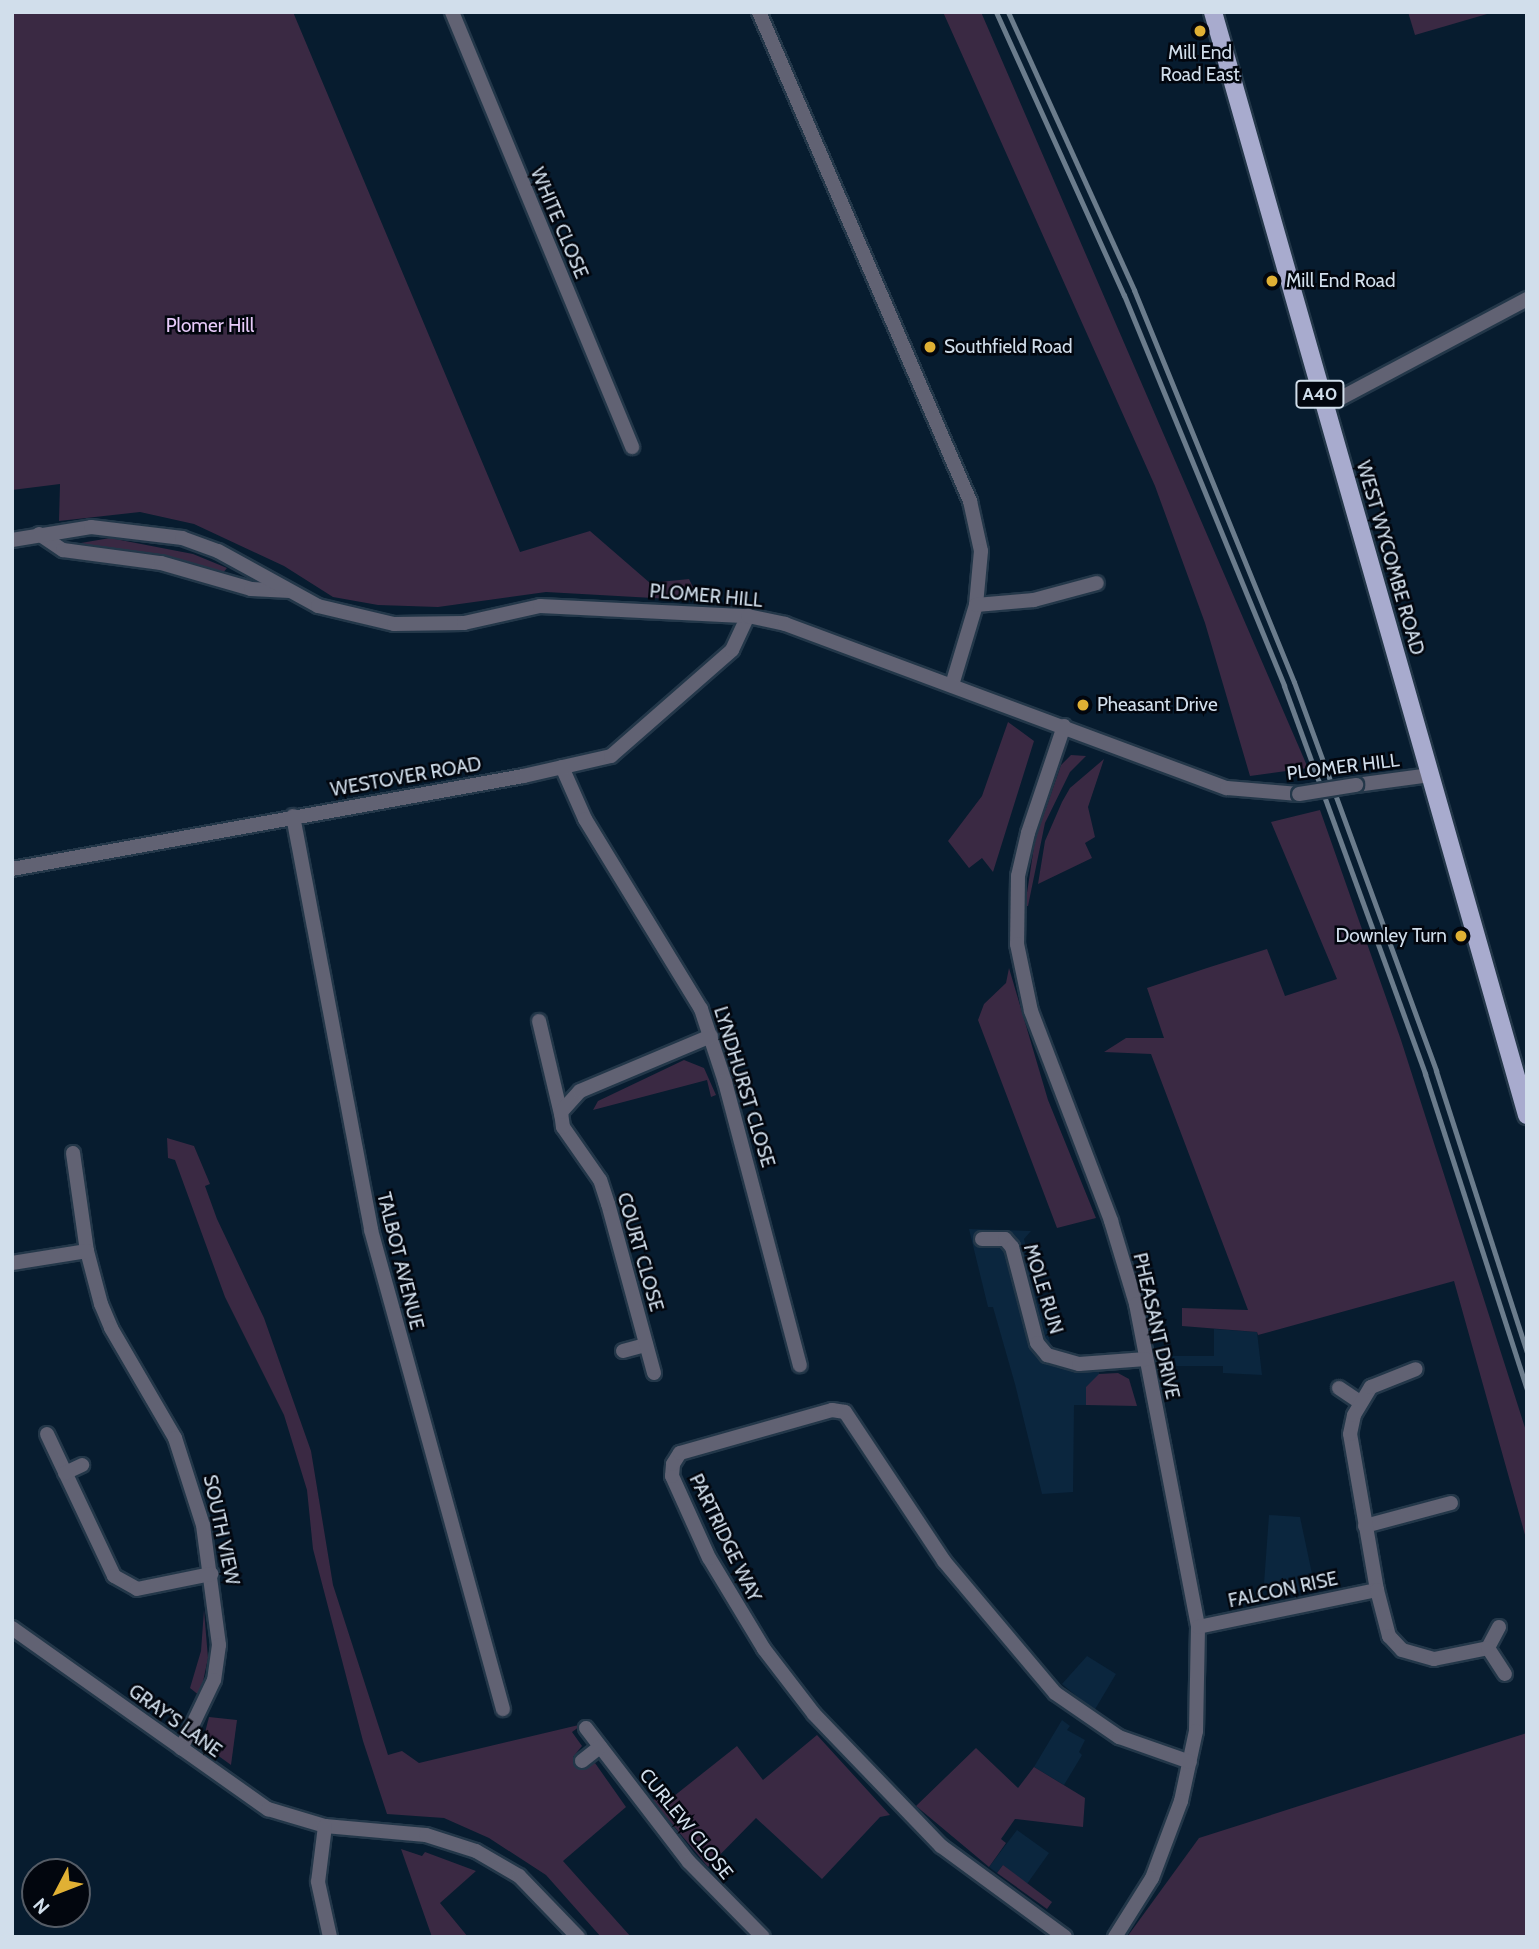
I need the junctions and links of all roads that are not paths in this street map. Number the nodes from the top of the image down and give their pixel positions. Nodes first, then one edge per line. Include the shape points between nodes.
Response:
1 (452, 12) edge
2 (760, 12) edge
3 (1213, 12) edge
4 (1527, 299) edge
5 (1324, 407) junction
6 (632, 447) dead end
7 (39, 534) junction
8 (12, 540) edge
9 (1097, 583) dead end
10 (290, 591) junction
11 (976, 605) junction
12 (748, 616) junction
13 (952, 685) junction
14 (1064, 726) junction
15 (562, 768) junction
16 (1430, 775) junction
17 (293, 816) junction
18 (12, 869) edge
19 (539, 1021) dead end
20 (711, 1036) junction
21 (561, 1115) junction
22 (1527, 1115) edge
23 (73, 1153) dead end
24 (982, 1239) dead end
25 (87, 1251) junction
26 (12, 1263) edge
27 (646, 1345) junction
28 (624, 1351) dead end
29 (1146, 1359) junction
30 (800, 1365) dead end
31 (1416, 1369) dead end
32 (654, 1373) dead end
33 (1339, 1388) dead end
34 (1360, 1402) junction
35 (47, 1434) dead end
36 (82, 1465) dead end
37 (65, 1473) junction
38 (1451, 1503) dead end
39 (1365, 1526) junction
40 (211, 1574) junction
41 (1377, 1590) junction
42 (1198, 1627) junction
43 (1499, 1627) dead end
44 (12, 1628) edge
45 (1488, 1648) junction
46 (1505, 1674) dead end
47 (503, 1709) dead end
48 (586, 1728) dead end
49 (600, 1747) junction
50 (181, 1749) junction
51 (582, 1761) dead end
52 (1190, 1762) junction
53 (325, 1826) junction
54 (330, 1937) edge
55 (578, 1937) edge
56 (763, 1937) edge
57 (1065, 1937) edge
58 (1115, 1937) edge

1 - 6 street, WHITE CLOSE
2 - 11 street via 970,501 981,551
3 - 5 main road, WEST WYCOMBE ROAD / A40
4 - 5 street
5 - 16 main road, WEST WYCOMBE ROAD / A40
7 - 8 street, PLOMER HILL
7 - 10 street via 62,550 161,563 251,589
7 - 10 street, PLOMER HILL via 91,527 181,538 218,551
9 - 11 street via 1034,600
10 - 12 street, PLOMER HILL via 318,606 360,619 422,626 464,623 540,606
11 - 13 street
12 - 13 street, PLOMER HILL via 785,624
12 - 15 street, WESTOVER ROAD via 732,650 631,742 611,756
13 - 14 street, PLOMER HILL
14 - 16 street, PLOMER HILL, bridge via 1227,788 1298,794
14 - 29 street, PHEASANT DRIVE via 1020,865 1017,944 1031,1011 1111,1221 1136,1304
15 - 17 street, WESTOVER ROAD
15 - 20 street, LYNDHURST CLOSE via 602,848 689,984
16 - 22 main road, WEST WYCOMBE ROAD / A40
17 - 18 street, WESTOVER ROAD
17 - 47 street, TALBOT AVENUE via 371,1230
19 - 21 street, COURT CLOSE
20 - 21 street via 579,1091 567,1101
20 - 30 street, LYNDHURST CLOSE
21 - 27 street, COURT CLOSE via 571,1142 600,1181
23 - 25 street, SOUTH VIEW
24 - 29 street, MOLE RUN via 1005,1239 1012,1247 1037,1343 1047,1355 1079,1364
25 - 26 street
25 - 40 street, SOUTH VIEW via 111,1328 161,1410 190,1475
27 - 28 street
27 - 32 street, COURT CLOSE
29 - 42 street, PHEASANT DRIVE
31 - 34 street via 1371,1387
33 - 34 street
34 - 39 street via 1350,1434 1350,1457
35 - 37 street
36 - 37 street
37 - 40 street via 102,1558 127,1586 153,1587
38 - 39 street
39 - 41 street
40 - 50 street, SOUTH VIEW via 218,1613 214,1680
41 - 42 street, FALCON RISE
41 - 45 street via 1389,1636 1402,1650 1434,1659
42 - 52 street, PHEASANT DRIVE via 1199,1683
43 - 45 street
44 - 50 street, GRAY'S LANE
45 - 46 street
48 - 49 street, CURLEW CLOSE
49 - 51 street
49 - 56 street, CURLEW CLOSE via 689,1862
50 - 53 street, GRAY'S LANE via 268,1809
52 - 57 street, PARTRIDGE WAY via 1119,1737 1055,1693 977,1605 907,1510 865,1436 845,1412 832,1410 691,1447 673,1464 681,1499 731,1601 814,1714 942,1846
52 - 58 street, PHEASANT DRIVE via 1165,1849
53 - 54 street via 318,1882
53 - 55 street via 426,1835 476,1851 519,1876

